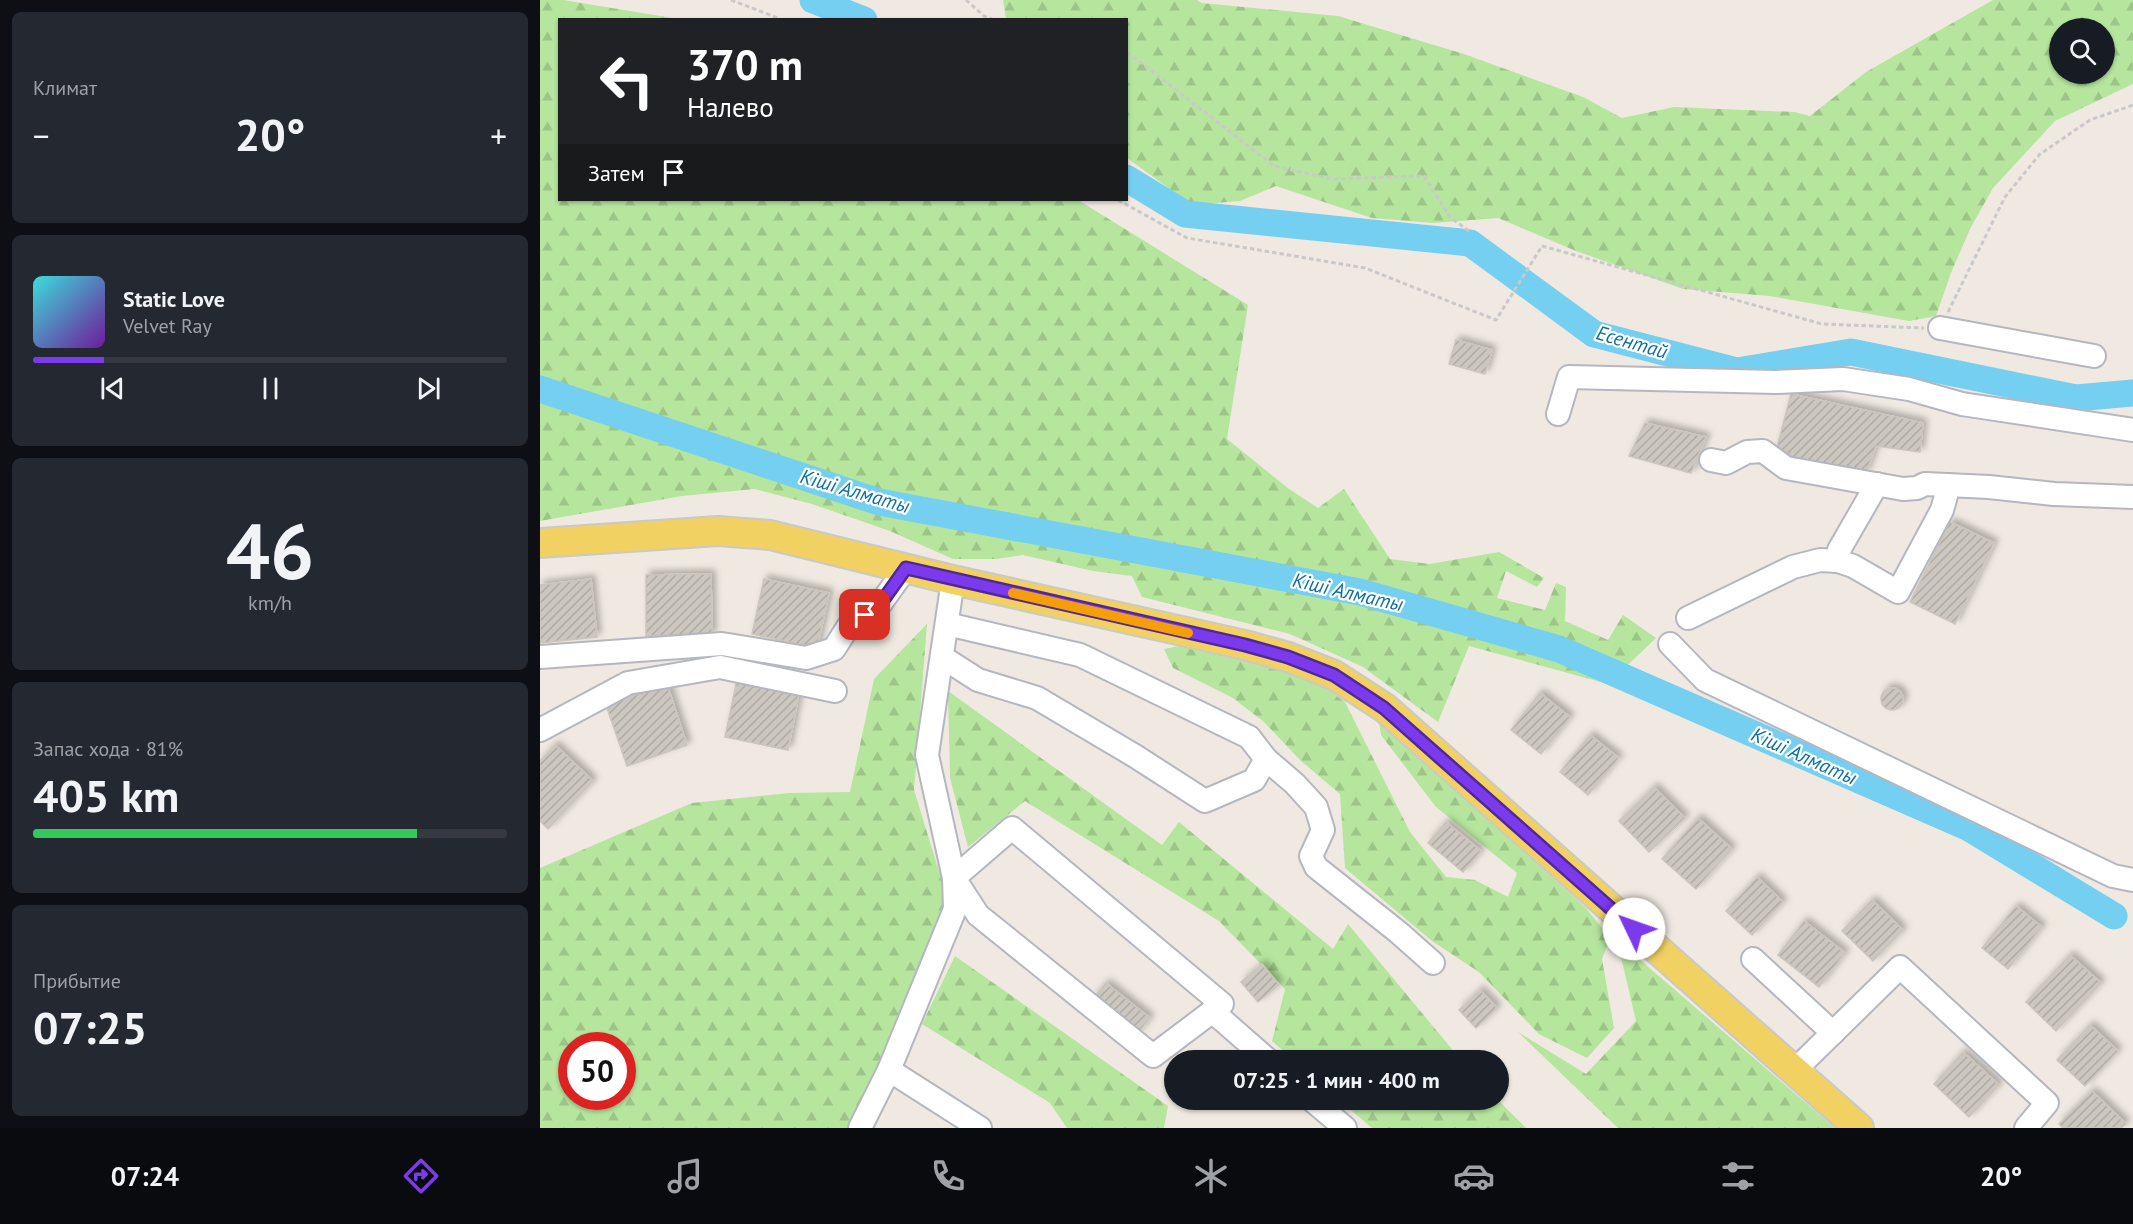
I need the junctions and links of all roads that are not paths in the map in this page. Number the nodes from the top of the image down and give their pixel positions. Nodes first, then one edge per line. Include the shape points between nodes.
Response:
1 (1940, 328) road end
2 (2094, 356) dead end
3 (1558, 414) dead end
4 (2133, 430) edge
5 (1711, 460) dead end
6 (1877, 484) junction
7 (1948, 485) junction
8 (2133, 497) edge
9 (540, 543) edge
10 (1838, 561) junction
11 (906, 568) junction
12 (953, 580) junction
13 (1688, 618) dead end
14 (947, 624) junction
15 (1670, 644) dead end
16 (540, 657) edge
17 (942, 657) junction
18 (835, 691) dead end
19 (540, 730) edge
20 (1266, 759) junction
21 (954, 878) junction
22 (2133, 880) edge
23 (1753, 959) dead end
24 (1433, 963) dead end
25 (1212, 1011) junction
26 (1833, 1034) junction
27 (1257, 1050) edge
28 (889, 1070) junction
29 (1794, 1071) junction
30 (1324, 1110) edge
31 (860, 1128) edge
32 (980, 1128) edge
33 (1345, 1128) edge
34 (1859, 1128) edge
35 (2026, 1128) edge

1 - 2 street
3 - 4 street via 1569,377 1775,382 1843,378 1909,389 1962,404
5 - 6 street via 1726,463 1747,452 1763,451 1786,468
6 - 7 street via 1903,489
6 - 10 street via 1839,550
7 - 8 street via 2054,495
7 - 10 street via 1942,510 1898,592
9 - 11 main road via 718,531 770,535
10 - 13 street via 1820,560 1793,567
11 - 12 main road
11 - 16 street via 881,603 848,627 834,649 806,658 722,644
12 - 14 street
12 - 29 main road via 1245,645 1334,675 1384,708
14 - 17 street
14 - 20 street via 1080,655 1249,737
15 - 22 street via 1705,680 2113,876
17 - 20 street via 978,680 1037,698 1205,801 1254,780
17 - 21 street via 927,755
18 - 19 street via 720,667 628,683
20 - 24 street via 1316,807 1323,830 1311,856 1316,867
21 - 25 street via 978,915 1153,1056
21 - 25 street via 1012,828 1222,1004
21 - 28 street via 955,909
23 - 26 street
25 - 27 street
26 - 29 street
26 - 35 street via 1900,967 2047,1102
28 - 31 street
28 - 32 street
29 - 34 main road
30 - 33 street

